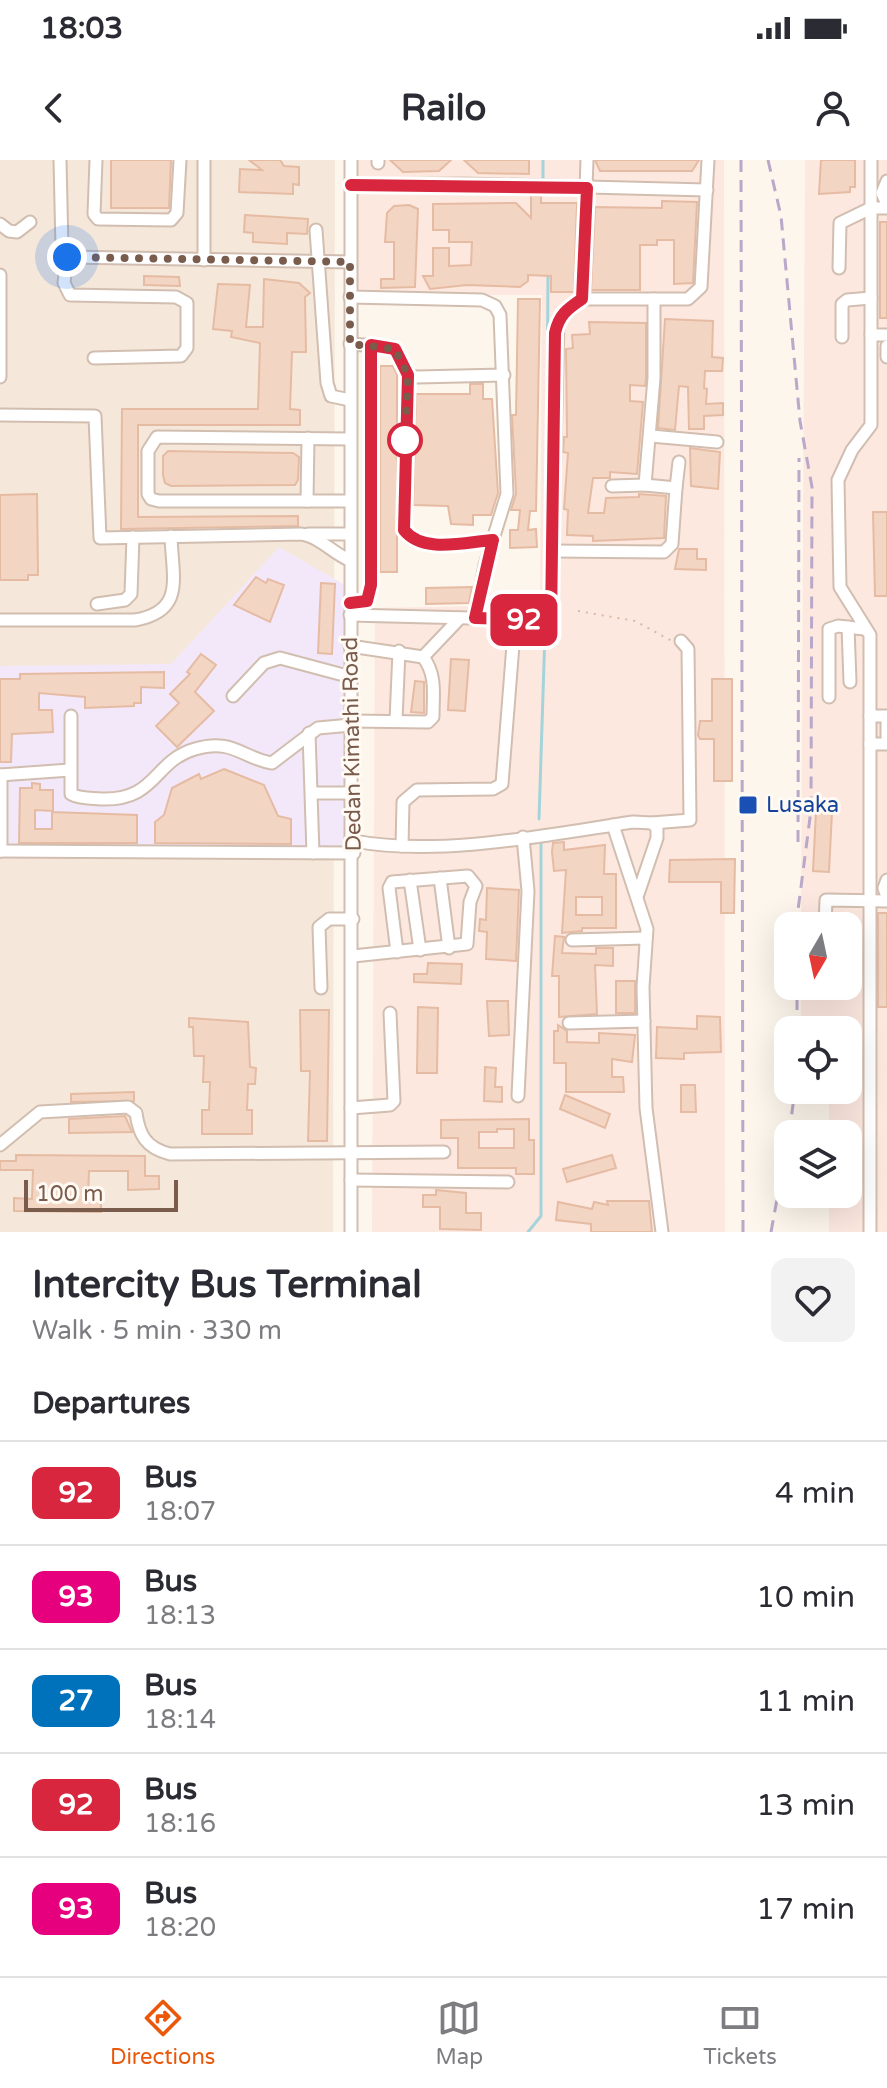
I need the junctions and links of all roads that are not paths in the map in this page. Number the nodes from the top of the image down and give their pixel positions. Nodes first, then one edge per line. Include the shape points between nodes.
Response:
1 (60, 160) edge
2 (96, 160) edge
3 (180, 160) edge
4 (204, 160) edge
5 (351, 160) edge
6 (587, 160) edge
7 (708, 160) edge
8 (871, 160) edge
9 (871, 178) junction
10 (887, 179) edge
11 (351, 185) junction
12 (587, 188) junction
13 (707, 190) junction
14 (887, 206) edge
15 (871, 208) junction
16 (30, 222) dead end
17 (0, 224) edge
18 (316, 230) dead end
19 (67, 257) junction
20 (204, 260) junction
21 (316, 262) junction
22 (350, 262) junction
23 (839, 268) dead end
24 (0, 275) edge
25 (350, 297) junction
26 (871, 298) junction
27 (582, 299) junction
28 (654, 299) junction
29 (871, 335) junction
30 (887, 335) edge
31 (842, 337) dead end
32 (350, 344) junction
33 (371, 345) junction
34 (887, 346) edge
35 (887, 357) edge
36 (94, 358) dead end
37 (871, 367) junction
38 (887, 367) edge
39 (408, 375) junction
40 (504, 375) junction
41 (0, 377) edge
42 (350, 400) junction
43 (0, 415) edge
44 (651, 436) junction
45 (308, 438) junction
46 (350, 439) junction
47 (717, 442) dead end
48 (350, 452) junction
49 (369, 452) junction
50 (679, 462) dead end
51 (645, 485) junction
52 (612, 486) dead end
53 (676, 488) junction
54 (307, 501) junction
55 (350, 501) junction
56 (307, 534) junction
57 (349, 534) junction
58 (171, 536) junction
59 (133, 537) junction
60 (493, 540) junction
61 (552, 551) junction
62 (349, 560) junction
63 (97, 604) dead end
64 (350, 609) junction
65 (460, 618) junction
66 (475, 618) junction
67 (0, 620) edge
68 (848, 627) junction
69 (864, 629) junction
70 (681, 641) road end
71 (513, 645) dead end
72 (350, 646) junction
73 (399, 651) junction
74 (423, 657) junction
75 (351, 677) junction
76 (850, 682) dead end
77 (233, 696) dead end
78 (829, 697) dead end
79 (71, 716) dead end
80 (870, 716) junction
81 (887, 716) edge
82 (396, 720) junction
83 (887, 722) edge
84 (351, 723) junction
85 (309, 733) junction
86 (887, 738) edge
87 (870, 744) junction
88 (887, 744) edge
89 (70, 770) junction
90 (0, 775) edge
91 (312, 793) junction
92 (353, 793) junction
93 (652, 823) junction
94 (613, 825) junction
95 (523, 837) junction
96 (402, 846) junction
97 (354, 847) junction
98 (0, 851) edge
99 (313, 853) junction
100 (627, 864) junction
101 (648, 865) junction
102 (870, 877) junction
103 (440, 878) junction
104 (887, 878) edge
105 (410, 880) junction
106 (638, 894) junction
107 (887, 899) edge
108 (870, 901) junction
109 (826, 912) edge
110 (353, 919) junction
111 (646, 938) junction
112 (572, 940) dead end
113 (449, 948) junction
114 (420, 950) junction
115 (397, 952) junction
116 (353, 956) junction
117 (321, 988) dead end
118 (390, 1013) dead end
119 (644, 1021) junction
120 (569, 1023) dead end
121 (518, 1096) dead end
122 (351, 1108) junction
123 (0, 1145) edge
124 (350, 1152) junction
125 (444, 1152) dead end
126 (351, 1180) junction
127 (508, 1182) dead end
128 (351, 1232) edge
129 (662, 1232) edge
130 (870, 1232) edge

1 - 19 street via 62,248
2 - 3 street via 98,219 171,220 177,213
4 - 20 street
5 - 11 street, Dedan Kimathi Road
6 - 12 street
7 - 13 street
8 - 9 street
9 - 10 street
9 - 15 street
10 - 14 street via 882,193
11 - 12 street
11 - 22 street, Dedan Kimathi Road
12 - 13 street
12 - 27 street
13 - 28 street via 701,287 688,299
14 - 15 street
15 - 23 street via 840,223
15 - 26 street
16 - 17 street via 17,232
18 - 21 street
19 - 20 street
19 - 36 street via 64,283 70,295 176,297 187,303 187,348 181,356
20 - 21 street
21 - 22 street
21 - 42 street via 328,390 331,396
22 - 25 street, Dedan Kimathi Road
24 - 41 street
25 - 32 street, Dedan Kimathi Road
25 - 40 street via 482,300 495,306
26 - 29 street
26 - 31 street via 842,304
27 - 28 street
27 - 61 street via 558,320 555,333
28 - 44 street
29 - 30 street
29 - 37 street
32 - 33 street
32 - 42 street, Dedan Kimathi Road
33 - 39 street via 395,349
33 - 49 street
34 - 35 street
37 - 38 street
37 - 69 street via 871,425 838,480 840,587
39 - 40 street
39 - 60 street via 404,530 412,540 427,544
40 - 60 street via 507,494
42 - 46 street, Dedan Kimathi Road
43 - 59 street via 95,416 99,536
44 - 47 street
44 - 51 street
45 - 46 street
45 - 54 street
45 - 54 street via 157,437 148,451 151,499
46 - 48 street, Dedan Kimathi Road
48 - 49 street
48 - 55 street, Dedan Kimathi Road
49 - 64 street via 371,585 367,601
50 - 53 street
51 - 52 street
51 - 53 street
53 - 61 street via 672,544 664,552
54 - 55 street
55 - 57 street, Dedan Kimathi Road
56 - 57 street
56 - 58 street
56 - 62 street
57 - 62 street, Dedan Kimathi Road
58 - 59 street
58 - 67 street via 172,597 167,609 154,617
59 - 63 street via 131,594 125,600
60 - 66 street
61 - 66 street via 551,620
62 - 64 street, Dedan Kimathi Road
64 - 65 street
64 - 72 street, Dedan Kimathi Road
65 - 66 street
65 - 74 street
68 - 69 street
68 - 76 street
68 - 78 street via 829,629
69 - 80 street via 870,635
70 - 93 street via 688,649 690,820
71 - 96 street via 502,784 493,789 417,790 403,802
72 - 73 street
72 - 75 street, Dedan Kimathi Road
73 - 74 street
73 - 82 street
74 - 82 street via 432,669 433,717 428,722
75 - 77 street via 280,658 264,663
75 - 84 street, Dedan Kimathi Road
79 - 89 street
80 - 81 street
80 - 87 street
82 - 84 street
83 - 86 street
84 - 85 street
84 - 92 street, Dedan Kimathi Road
85 - 89 street via 272,763 227,746 197,748 122,799 78,798 71,794
85 - 91 street
87 - 88 street
87 - 102 street
89 - 90 street
90 - 98 street
91 - 92 street
91 - 99 street
92 - 97 street, Dedan Kimathi Road
93 - 94 street
93 - 101 street via 657,838
94 - 95 street
94 - 100 street
95 - 96 street
95 - 121 street via 528,891
96 - 97 street
97 - 99 street
97 - 110 street, Dedan Kimathi Road
98 - 99 street
100 - 101 street
100 - 106 street
101 - 106 street
102 - 104 street
102 - 108 street
103 - 105 street
103 - 113 street
103 - 113 street via 468,876 476,886 470,902 470,938 467,944
104 - 107 street
105 - 114 street
105 - 115 street via 390,884
106 - 111 street
107 - 108 street
108 - 109 street via 826,900
108 - 130 street
110 - 116 street, Dedan Kimathi Road
110 - 117 street via 329,919 319,927
111 - 112 street
111 - 119 street
113 - 114 street
114 - 115 street
115 - 116 street
116 - 122 street, Dedan Kimathi Road
118 - 122 street via 394,1101
119 - 120 street
119 - 129 street via 646,1108
122 - 124 street, Dedan Kimathi Road
123 - 124 street via 40,1112 128,1107 136,1113 139,1134 170,1154
124 - 125 street
124 - 126 street, Dedan Kimathi Road
126 - 127 street
126 - 128 street, Dedan Kimathi Road

